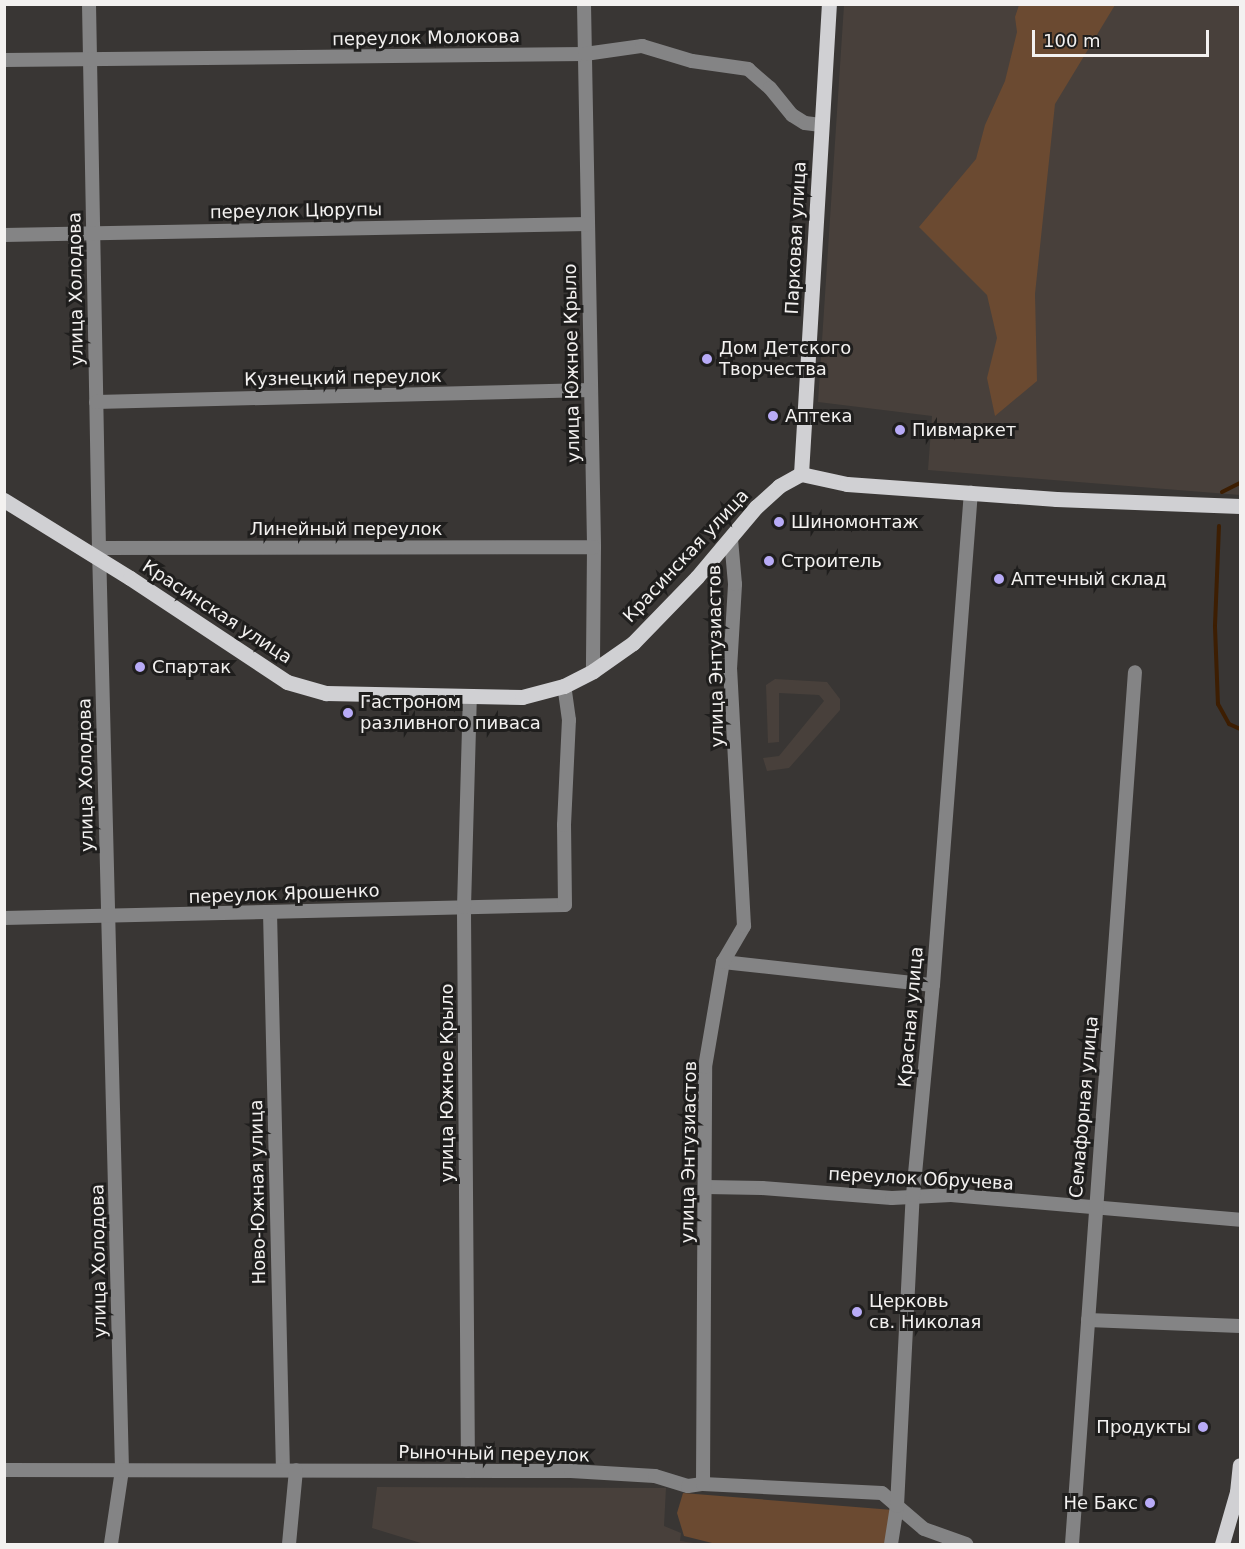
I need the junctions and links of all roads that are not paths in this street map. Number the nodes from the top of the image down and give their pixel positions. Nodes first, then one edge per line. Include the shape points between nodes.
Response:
1 (88, 4) edge
2 (584, 4) edge
3 (829, 4) edge
4 (585, 54) junction
5 (90, 59) junction
6 (4, 60) edge
7 (821, 125) junction
8 (588, 224) junction
9 (93, 233) junction
10 (4, 235) edge
11 (591, 390) junction
12 (96, 402) junction
13 (801, 474) junction
14 (971, 492) junction
15 (4, 500) edge
16 (1240, 506) edge
17 (731, 539) junction
18 (594, 547) junction
19 (99, 553) junction
20 (593, 671) junction
21 (1135, 672) dead end
22 (564, 686) junction
23 (470, 696) junction
24 (464, 907) junction
25 (270, 912) junction
26 (108, 917) junction
27 (4, 918) edge
28 (723, 962) junction
29 (933, 985) junction
30 (706, 1187) junction
31 (913, 1195) junction
32 (1094, 1208) junction
33 (1240, 1220) edge
34 (1088, 1320) junction
35 (1240, 1326) edge
36 (1240, 1465) edge
37 (4, 1470) edge
38 (122, 1470) junction
39 (289, 1470) junction
40 (468, 1471) junction
41 (703, 1484) junction
42 (1239, 1492) edge
43 (897, 1506) junction
44 (111, 1545) edge
45 (289, 1545) edge
46 (891, 1545) edge
47 (966, 1545) edge
48 (1072, 1545) edge
49 (1222, 1545) edge

1 - 5 street, улица Холодова
2 - 4 street, улица Южное Крыло
3 - 7 main road, Парковая улица
4 - 5 street, переулок Молокова
4 - 7 street, переулок Молокова via 642,46 692,61 741,66 770,88 792,115 805,123
4 - 8 street, улица Южное Крыло
5 - 6 street, переулок Молокова
5 - 9 street, улица Холодова
7 - 13 main road, Парковая улица
8 - 9 street, переулок Цюрупы
8 - 11 street, улица Южное Крыло
9 - 10 street, переулок Цюрупы
9 - 12 street, улица Холодова
11 - 12 street, Кузнецкий переулок
11 - 18 street, улица Южное Крыло
12 - 19 street, улица Холодова
13 - 14 main road via 847,484
13 - 17 main road, Красинская улица via 779,486 756,507
14 - 16 main road
14 - 29 street, Красная улица
15 - 19 main road, Красинская улица
17 - 20 main road, Красинская улица via 633,643
17 - 28 street, улица Энтузиастов via 735,584 730,669 744,926
18 - 19 street, Линейный переулок
18 - 20 street, улица Южное Крыло
19 - 23 main road, Красинская улица via 287,682 326,693
19 - 26 street, улица Холодова
20 - 22 main road, Красинская улица
21 - 32 street, Семафорная улица
22 - 23 main road, Красинская улица via 522,697
22 - 24 street, переулок Ярошенко via 569,720 565,905
23 - 24 street, улица Южное Крыло
24 - 25 street, переулок Ярошенко
24 - 40 street, улица Южное Крыло
25 - 26 street, переулок Ярошенко
25 - 39 street, Ново-Южная улица
26 - 27 street, переулок Ярошенко
26 - 38 street, улица Холодова
28 - 29 street
28 - 30 street, улица Энтузиастов via 705,1067
29 - 31 street, Красная улица
30 - 31 street, переулок Обручева via 892,1198
30 - 41 street, улица Энтузиастов
31 - 32 street, переулок Обручева
31 - 43 street, Красная улица
32 - 33 street, переулок Обручева
32 - 34 street, Семафорная улица
34 - 35 street
34 - 48 street, Семафорная улица
36 - 42 main road
37 - 38 street, Рыночный переулок
38 - 39 street, Рыночный переулок
38 - 44 street, улица Холодова
39 - 40 street, Рыночный переулок
39 - 45 street, Ново-Южная улица
40 - 41 street, Рыночный переулок via 655,1476 688,1486
41 - 43 street, Рыночный переулок via 882,1493
42 - 49 main road
43 - 46 street, Красная улица
43 - 47 street, Рыночный переулок via 924,1528

